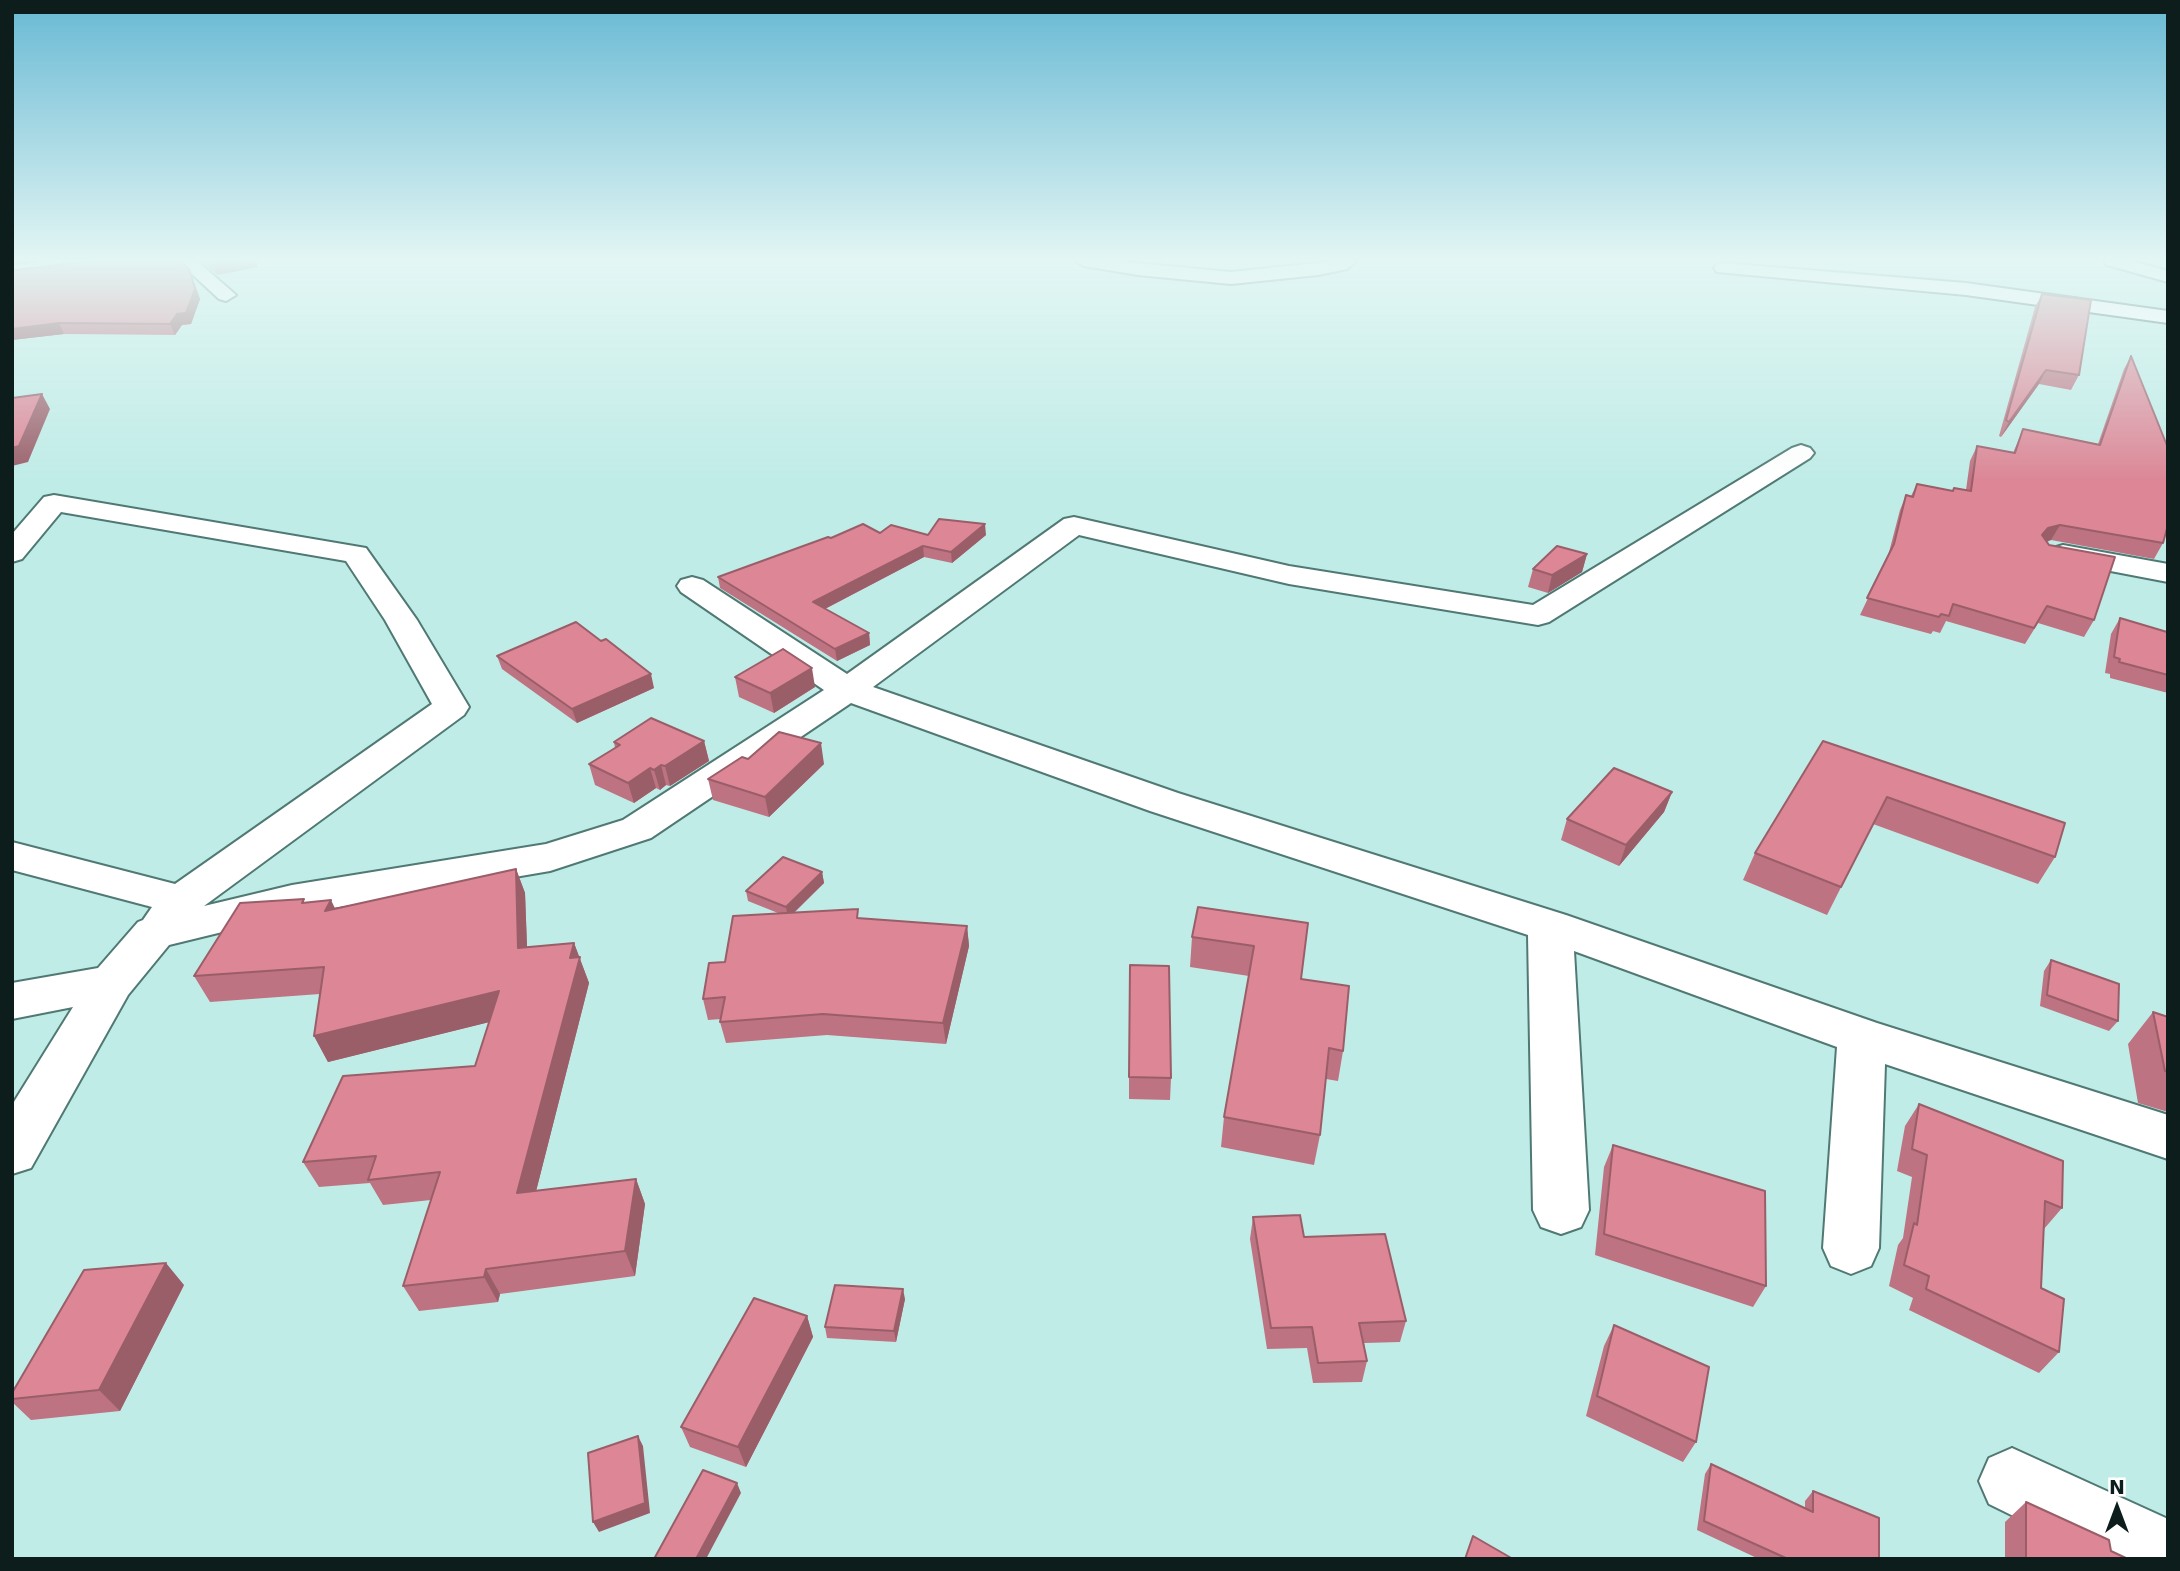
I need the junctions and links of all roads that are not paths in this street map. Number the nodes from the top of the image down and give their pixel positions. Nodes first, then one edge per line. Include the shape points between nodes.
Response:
1 (1801, 453) dead end
2 (12, 552) edge
3 (2051, 552) edge
4 (2168, 573) edge
5 (692, 586) dead end
6 (847, 690) junction
7 (12, 856) edge
8 (182, 900) junction
9 (1550, 926) junction
10 (154, 933) junction
11 (112, 983) junction
12 (12, 1001) edge
13 (1862, 1037) junction
14 (2168, 1137) edge
15 (12, 1152) edge
16 (1561, 1210) dead end
17 (1851, 1248) dead end
18 (2012, 1481) dead end
19 (2168, 1555) edge

1 - 6 street via 1538,615 1289,575 1074,525
2 - 8 street via 54,503 356,554 451,707
3 - 4 street
5 - 6 street
6 - 9 street via 1164,802
6 - 10 street via 637,829 550,857 292,900
7 - 8 street
8 - 10 street
9 - 13 street
9 - 16 street
10 - 11 street
11 - 12 street
11 - 15 street
13 - 14 street
13 - 17 street
18 - 19 street

